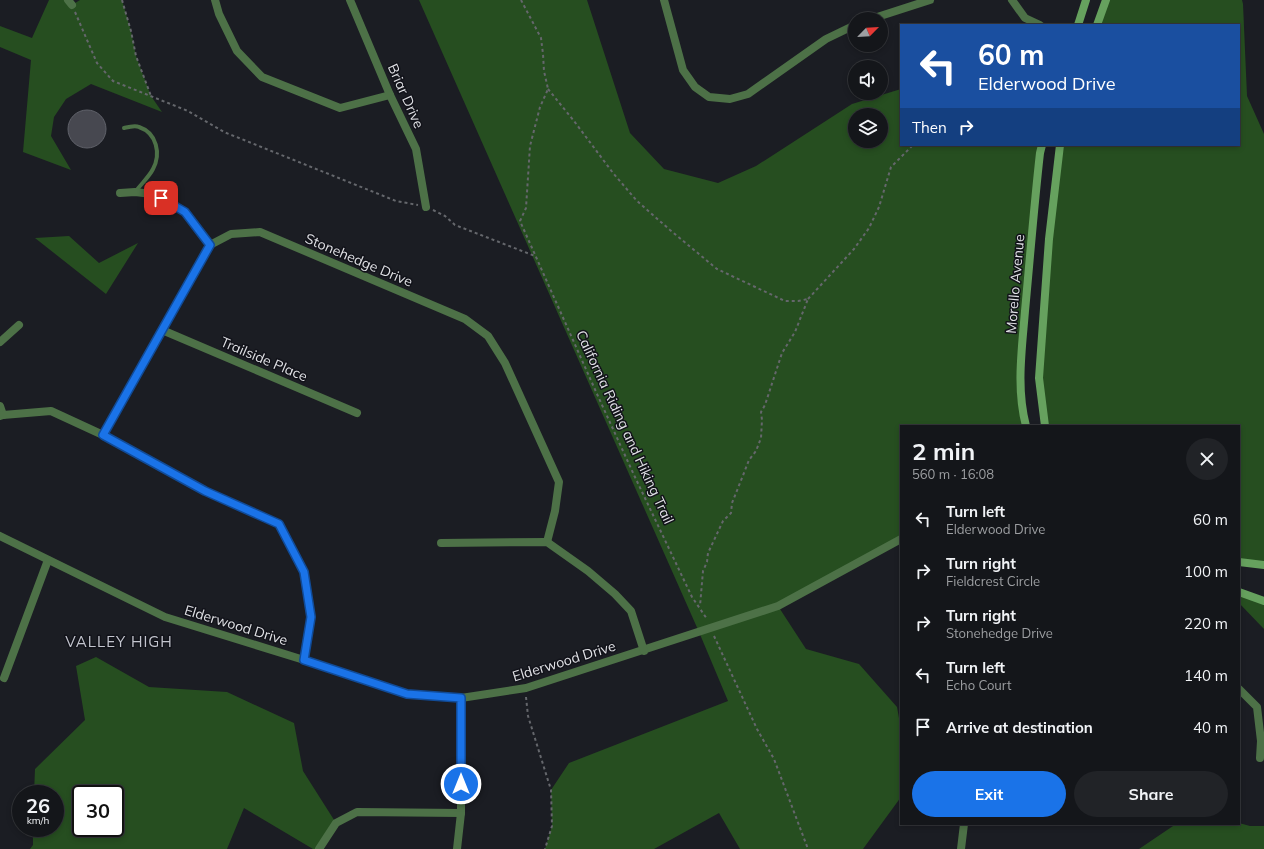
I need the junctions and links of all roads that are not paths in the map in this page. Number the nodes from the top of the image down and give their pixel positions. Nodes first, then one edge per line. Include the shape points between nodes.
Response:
1 (215, 0) edge
2 (350, 0) edge
3 (664, 0) edge
4 (930, 0) edge
5 (1012, 0) edge
6 (1086, 0) edge
7 (1106, 0) edge
8 (909, 3) edge
9 (888, 12) edge
10 (1038, 24) edge
11 (1078, 24) edge
12 (1097, 24) edge
13 (848, 28) edge
14 (390, 95) junction
15 (124, 128) dead end
16 (1042, 146) edge
17 (1060, 146) edge
18 (135, 192) junction
19 (120, 193) dead end
20 (426, 207) road end
21 (210, 245) junction
22 (19, 325) dead end
23 (162, 330) junction
24 (0, 342) edge
25 (0, 406) edge
26 (357, 413) dead end
27 (2, 416) edge
28 (1026, 425) edge
29 (1045, 425) edge
30 (103, 435) junction
31 (0, 536) edge
32 (900, 541) edge
33 (547, 542) junction
34 (441, 543) dead end
35 (48, 560) junction
36 (1240, 562) edge
37 (1264, 565) edge
38 (1240, 592) edge
39 (1264, 600) edge
40 (644, 651) junction
41 (304, 660) junction
42 (4, 678) dead end
43 (1240, 690) edge
44 (461, 698) junction
45 (1260, 758) dead end
46 (461, 813) junction
47 (964, 825) edge
48 (319, 849) edge
49 (457, 849) edge
50 (961, 849) edge

1 - 14 street via 237,51 262,78 340,108
2 - 14 street, Briar Drive
3 - 13 street via 683,70 695,87 710,97 730,99 748,94 826,39
4 - 8 street
5 - 10 street via 1025,18
6 - 11 street
7 - 12 street
8 - 9 street
14 - 20 street, Briar Drive via 416,149
15 - 18 lane via 138,126 148,132 157,146 153,168
16 - 28 street, Morello Avenue via 1031,237 1020,377
17 - 29 street via 1049,239 1039,378
18 - 19 street
18 - 21 street via 152,194 185,212
21 - 23 street
21 - 33 street, Stonehedge Drive via 231,234 260,232 465,319 488,336 505,363 559,482
22 - 24 street
23 - 26 street, Trailside Place
23 - 30 street
25 - 27 street
27 - 30 street via 51,411
30 - 41 street via 205,491 279,524 304,572 311,617
31 - 35 street, Elderwood Drive
32 - 40 street, Elderwood Drive via 778,606
33 - 34 street
33 - 40 street via 588,571 631,611
35 - 41 street, Elderwood Drive via 165,617
35 - 42 street
36 - 37 street
38 - 39 street
40 - 44 street, Elderwood Drive via 526,688
41 - 44 street, Elderwood Drive via 407,694
43 - 45 street via 1257,707
44 - 46 street
46 - 48 street via 357,812 336,823
46 - 49 street
47 - 50 street

